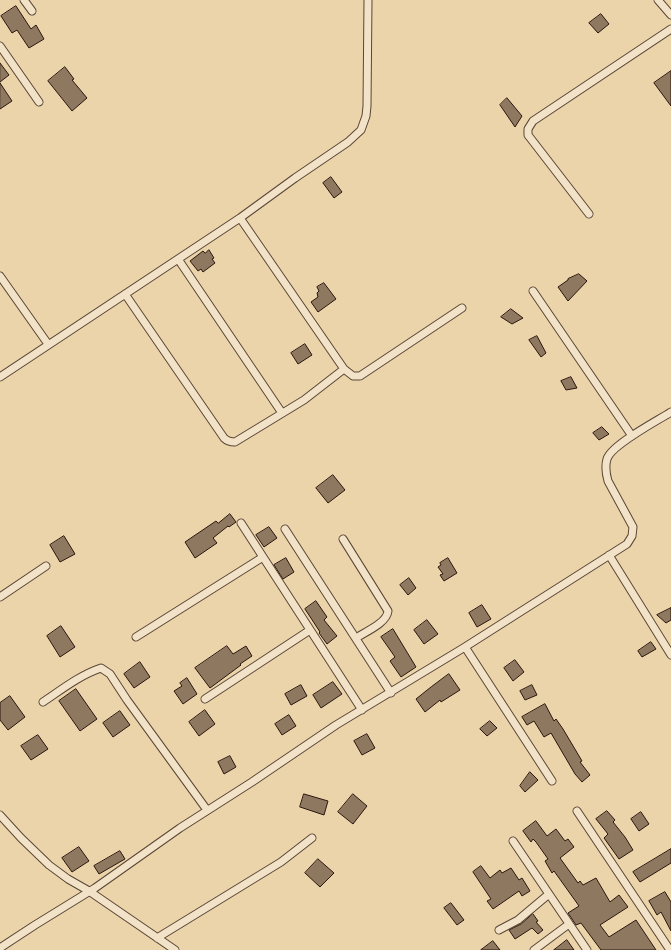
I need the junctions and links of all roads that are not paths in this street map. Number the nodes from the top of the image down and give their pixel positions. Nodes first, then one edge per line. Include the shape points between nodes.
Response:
1 (24, 0) edge
2 (368, 0) edge
3 (658, 0) edge
4 (32, 11) dead end
5 (671, 15) edge
6 (671, 29) edge
7 (0, 46) edge
8 (39, 102) dead end
9 (589, 214) dead end
10 (240, 218) junction
11 (178, 259) junction
12 (0, 276) edge
13 (533, 290) dead end
14 (126, 294) junction
15 (462, 308) dead end
16 (48, 344) junction
17 (344, 369) junction
18 (0, 377) edge
19 (671, 412) edge
20 (282, 413) junction
21 (632, 436) junction
22 (241, 523) dead end
23 (285, 529) dead end
24 (343, 539) dead end
25 (610, 556) junction
26 (263, 557) junction
27 (46, 566) dead end
28 (0, 597) edge
29 (310, 630) junction
30 (136, 637) dead end
31 (356, 638) junction
32 (465, 647) junction
33 (671, 655) edge
34 (391, 693) junction
35 (205, 699) dead end
36 (43, 702) dead end
37 (362, 710) junction
38 (552, 781) dead end
39 (207, 810) junction
40 (577, 811) dead end
41 (0, 816) edge
42 (312, 838) dead end
43 (514, 841) dead end
44 (89, 891) junction
45 (549, 894) junction
46 (569, 924) junction
47 (499, 930) dead end
48 (158, 938) junction
49 (0, 948) edge
50 (175, 950) edge
51 (534, 950) edge
52 (587, 950) edge
53 (670, 950) edge

1 - 4 street
2 - 10 street via 367,106 361,130 348,142
3 - 5 street
6 - 9 street via 533,121 529,127 528,135
7 - 8 street
10 - 11 street
10 - 17 street
11 - 14 street
11 - 20 street
12 - 16 street
13 - 21 street
14 - 16 street
14 - 20 street via 226,440 235,442
15 - 17 street via 360,376 353,376
16 - 18 street
17 - 20 street via 314,393
19 - 21 street
21 - 25 street via 616,447 607,458 608,481 633,531 627,544
22 - 26 street
23 - 31 street
24 - 31 street via 388,611 383,621
25 - 32 street
25 - 33 street
26 - 29 street
26 - 30 street
27 - 28 street
29 - 35 street
29 - 37 street
31 - 34 street
32 - 34 street
32 - 38 street
34 - 37 street
36 - 39 street via 95,670 101,668 106,671
37 - 39 street
39 - 44 street
40 - 53 street
41 - 44 street via 49,865
42 - 48 street via 281,862
43 - 45 street
44 - 48 street
44 - 49 street
45 - 46 street
45 - 47 street via 518,920
46 - 51 street
46 - 52 street
48 - 50 street

